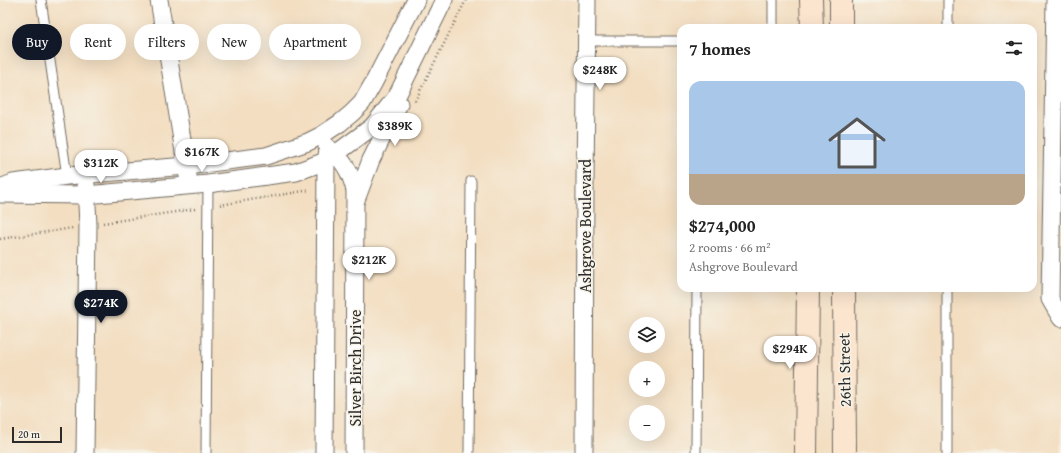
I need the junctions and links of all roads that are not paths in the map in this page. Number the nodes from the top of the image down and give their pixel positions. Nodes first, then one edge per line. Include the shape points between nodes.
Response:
1 (41, 0) edge
2 (159, 0) edge
3 (416, 0) edge
4 (444, 0) edge
5 (587, 0) edge
6 (773, 0) edge
7 (812, 0) edge
8 (841, 0) edge
9 (948, 0) edge
10 (1055, 0) edge
11 (773, 24) edge
12 (812, 24) edge
13 (841, 24) edge
14 (948, 24) edge
15 (586, 41) junction
16 (677, 42) edge
17 (404, 83) junction
18 (326, 150) junction
19 (186, 166) junction
20 (86, 174) junction
21 (67, 176) junction
22 (471, 181) dead end
23 (208, 184) junction
24 (190, 186) junction
25 (0, 188) edge
26 (0, 194) edge
27 (86, 195) junction
28 (355, 202) junction
29 (697, 292) edge
30 (808, 292) edge
31 (844, 292) edge
32 (947, 292) edge
33 (1061, 318) edge
34 (85, 453) edge
35 (206, 453) edge
36 (324, 453) edge
37 (354, 453) edge
38 (469, 453) edge
39 (584, 453) edge
40 (696, 453) edge
41 (806, 453) edge
42 (845, 453) edge
43 (947, 453) edge

1 - 21 lane
2 - 19 street
3 - 18 street, Silver Birch Drive via 362,103 340,123
4 - 17 street
5 - 15 street, Ashgrove Boulevard
6 - 11 lane
7 - 12 street
8 - 13 street
9 - 14 lane
10 - 33 street via 1050,299
15 - 16 lane
15 - 39 street, Ashgrove Boulevard
17 - 18 street via 372,127
17 - 28 street via 399,105 371,160
18 - 19 street
18 - 23 street via 296,172
18 - 28 street, Silver Birch Drive via 343,162 352,178
18 - 36 street, Silver Birch Drive
19 - 20 street
19 - 24 street
20 - 21 street
20 - 27 street
21 - 25 street via 13,183
22 - 38 lane
23 - 24 street
23 - 35 lane
24 - 27 street
26 - 27 street
27 - 34 street via 88,225
28 - 37 street, Silver Birch Drive
29 - 40 lane
30 - 41 street
31 - 42 street, 26th Street
32 - 43 lane

